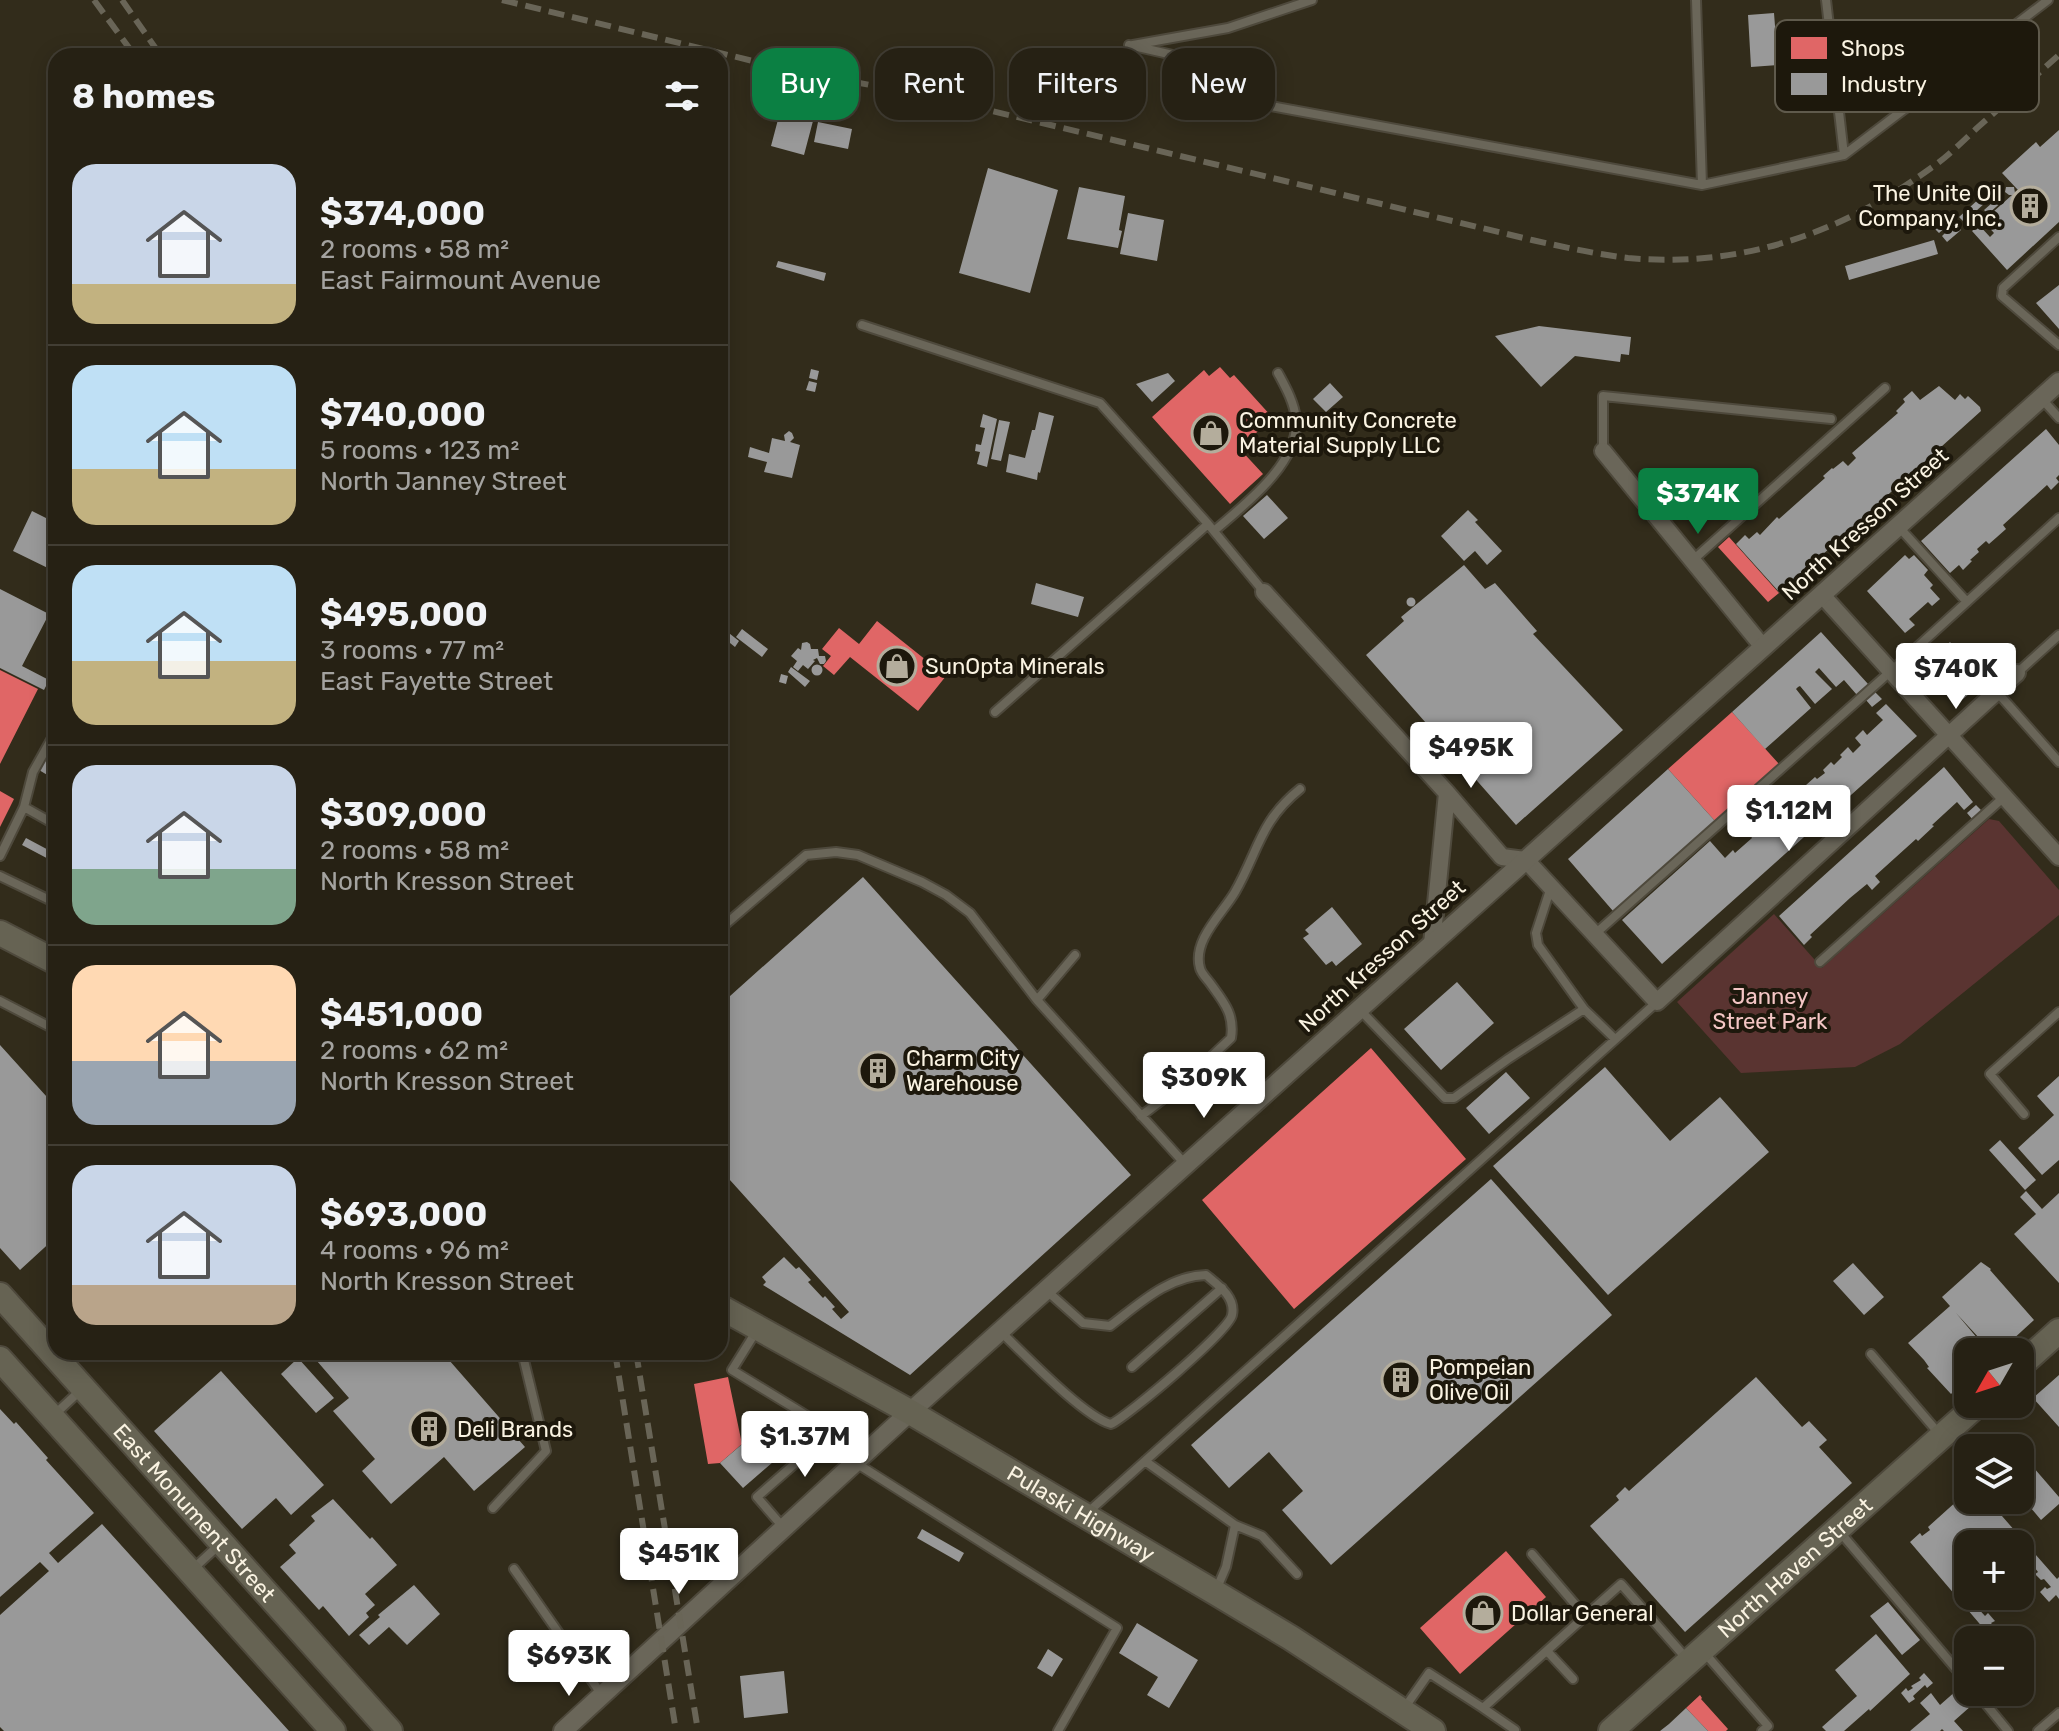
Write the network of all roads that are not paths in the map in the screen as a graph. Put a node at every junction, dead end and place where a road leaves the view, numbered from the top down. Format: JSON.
{"nodes":[{"id":1,"x":1312,"y":0,"type":"edge"},
{"id":2,"x":1696,"y":0,"type":"edge"},
{"id":3,"x":1826,"y":0,"type":"edge"},
{"id":4,"x":2044,"y":2,"type":"edge"},
{"id":5,"x":1828,"y":20,"type":"edge"},
{"id":6,"x":2020,"y":20,"type":"edge"},
{"id":7,"x":1839,"y":112,"type":"edge"},
{"id":8,"x":1900,"y":112,"type":"edge"},
{"id":9,"x":1844,"y":155,"type":"junction"},
{"id":10,"x":1702,"y":185,"type":"junction"},
{"id":11,"x":2059,"y":237,"type":"edge"},
{"id":12,"x":862,"y":325,"type":"dead end"},
{"id":13,"x":2059,"y":345,"type":"edge"},
{"id":14,"x":1278,"y":373,"type":"dead end"},
{"id":15,"x":2059,"y":382,"type":"edge"},
{"id":16,"x":1885,"y":388,"type":"dead end"},
{"id":17,"x":2041,"y":398,"type":"junction"},
{"id":18,"x":2059,"y":418,"type":"edge"},
{"id":19,"x":1831,"y":419,"type":"dead end"},
{"id":20,"x":1603,"y":451,"type":"joint"},
{"id":21,"x":2059,"y":518,"type":"edge"},
{"id":22,"x":1898,"y":526,"type":"junction"},
{"id":23,"x":1211,"y":527,"type":"junction"},
{"id":24,"x":1693,"y":561,"type":"junction"},
{"id":25,"x":1264,"y":592,"type":"joint"},
{"id":26,"x":1822,"y":595,"type":"junction"},
{"id":27,"x":1967,"y":602,"type":"junction"},
{"id":28,"x":2059,"y":635,"type":"edge"},
{"id":29,"x":1763,"y":647,"type":"junction"},
{"id":30,"x":1891,"y":671,"type":"junction"},
{"id":31,"x":2017,"y":673,"type":"joint"},
{"id":32,"x":1996,"y":692,"type":"junction"},
{"id":33,"x":995,"y":712,"type":"dead end"},
{"id":34,"x":1949,"y":734,"type":"junction"},
{"id":35,"x":48,"y":745,"type":"edge"},
{"id":36,"x":2059,"y":762,"type":"edge"},
{"id":37,"x":1300,"y":789,"type":"dead end"},
{"id":38,"x":1447,"y":793,"type":"junction"},
{"id":39,"x":2004,"y":797,"type":"junction"},
{"id":40,"x":24,"y":807,"type":"junction"},
{"id":41,"x":48,"y":820,"type":"edge"},
{"id":42,"x":0,"y":856,"type":"edge"},
{"id":43,"x":2059,"y":857,"type":"edge"},
{"id":44,"x":1526,"y":860,"type":"junction"},
{"id":45,"x":0,"y":876,"type":"edge"},
{"id":46,"x":1551,"y":887,"type":"junction"},
{"id":47,"x":48,"y":899,"type":"edge"},
{"id":48,"x":728,"y":922,"type":"edge"},
{"id":49,"x":0,"y":933,"type":"edge"},
{"id":50,"x":1595,"y":935,"type":"junction"},
{"id":51,"x":1432,"y":944,"type":"junction"},
{"id":52,"x":1075,"y":955,"type":"dead end"},
{"id":53,"x":48,"y":958,"type":"edge"},
{"id":54,"x":1820,"y":962,"type":"dead end"},
{"id":55,"x":1037,"y":1000,"type":"junction"},
{"id":56,"x":0,"y":1001,"type":"edge"},
{"id":57,"x":1657,"y":1002,"type":"junction"},
{"id":58,"x":1359,"y":1009,"type":"junction"},
{"id":59,"x":1584,"y":1009,"type":"junction"},
{"id":60,"x":2059,"y":1012,"type":"edge"},
{"id":61,"x":48,"y":1026,"type":"edge"},
{"id":62,"x":1615,"y":1039,"type":"junction"},
{"id":63,"x":2024,"y":1114,"type":"dead end"},
{"id":64,"x":1141,"y":1116,"type":"junction"},
{"id":65,"x":1185,"y":1165,"type":"junction"},
{"id":66,"x":1222,"y":1288,"type":"junction"},
{"id":67,"x":1046,"y":1290,"type":"junction"},
{"id":68,"x":0,"y":1295,"type":"edge"},
{"id":69,"x":728,"y":1311,"type":"edge"},
{"id":70,"x":758,"y":1328,"type":"junction"},
{"id":71,"x":1000,"y":1331,"type":"junction"},
{"id":72,"x":2059,"y":1331,"type":"edge"},
{"id":73,"x":48,"y":1349,"type":"edge"},
{"id":74,"x":2034,"y":1353,"type":"edge"},
{"id":75,"x":1871,"y":1354,"type":"dead end"},
{"id":76,"x":0,"y":1359,"type":"edge"},
{"id":77,"x":58,"y":1360,"type":"edge"},
{"id":78,"x":524,"y":1360,"type":"edge"},
{"id":79,"x":1132,"y":1367,"type":"dead end"},
{"id":80,"x":83,"y":1388,"type":"junction"},
{"id":81,"x":910,"y":1412,"type":"junction"},
{"id":82,"x":52,"y":1417,"type":"junction"},
{"id":83,"x":1962,"y":1418,"type":"edge"},
{"id":84,"x":1941,"y":1436,"type":"junction"},
{"id":85,"x":1145,"y":1461,"type":"junction"},
{"id":86,"x":855,"y":1462,"type":"junction"},
{"id":87,"x":493,"y":1508,"type":"dead end"},
{"id":88,"x":1085,"y":1515,"type":"junction"},
{"id":89,"x":1235,"y":1525,"type":"junction"},
{"id":90,"x":784,"y":1527,"type":"junction"},
{"id":91,"x":1837,"y":1529,"type":"junction"},
{"id":92,"x":222,"y":1543,"type":"junction"},
{"id":93,"x":1532,"y":1554,"type":"dead end"},
{"id":94,"x":514,"y":1569,"type":"dead end"},
{"id":95,"x":190,"y":1571,"type":"junction"},
{"id":96,"x":1297,"y":1574,"type":"dead end"},
{"id":97,"x":1216,"y":1593,"type":"junction"},
{"id":98,"x":1585,"y":1616,"type":"junction"},
{"id":99,"x":1547,"y":1651,"type":"junction"},
{"id":100,"x":1695,"y":1656,"type":"junction"},
{"id":101,"x":1954,"y":1667,"type":"edge"},
{"id":102,"x":1573,"y":1679,"type":"dead end"},
{"id":103,"x":603,"y":1695,"type":"junction"},
{"id":104,"x":1987,"y":1706,"type":"edge"},
{"id":105,"x":1483,"y":1708,"type":"junction"},
{"id":106,"x":2059,"y":1713,"type":"edge"},
{"id":107,"x":1405,"y":1717,"type":"junction"},
{"id":108,"x":1515,"y":1730,"type":"edge"},
{"id":109,"x":333,"y":1731,"type":"edge"},
{"id":110,"x":390,"y":1731,"type":"edge"},
{"id":111,"x":563,"y":1731,"type":"edge"},
{"id":112,"x":1058,"y":1731,"type":"edge"},
{"id":113,"x":1433,"y":1731,"type":"edge"},
{"id":114,"x":1611,"y":1731,"type":"edge"},
{"id":115,"x":1762,"y":1731,"type":"edge"},
{"id":116,"x":2008,"y":1731,"type":"edge"},
{"id":117,"x":2038,"y":1731,"type":"edge"}],
"edges":[{"from":1,"to":10,"type":"lane"},
{"from":2,"to":10,"type":"lane"},
{"from":3,"to":5,"type":"lane"},
{"from":4,"to":6,"type":"lane"},
{"from":7,"to":9,"type":"lane"},
{"from":8,"to":9,"type":"lane"},
{"from":9,"to":10,"type":"lane"},
{"from":11,"to":13,"type":"lane"},
{"from":12,"to":23,"type":"lane"},
{"from":14,"to":23,"type":"lane"},
{"from":15,"to":17,"type":"street","name":"North Kresson Street"},
{"from":16,"to":24,"type":"lane"},
{"from":17,"to":18,"type":"lane"},
{"from":17,"to":22,"type":"street","name":"North Kresson Street"},
{"from":19,"to":20,"type":"lane"},
{"from":20,"to":24,"type":"street"},
{"from":21,"to":27,"type":"lane"},
{"from":22,"to":26,"type":"street","name":"North Kresson Street"},
{"from":22,"to":27,"type":"lane"},
{"from":23,"to":25,"type":"lane"},
{"from":23,"to":33,"type":"lane"},
{"from":24,"to":29,"type":"street"},
{"from":25,"to":38,"type":"street"},
{"from":26,"to":29,"type":"street","name":"North Kresson Street"},
{"from":26,"to":30,"type":"street"},
{"from":27,"to":30,"type":"lane"},
{"from":28,"to":31,"type":"lane"},
{"from":29,"to":44,"type":"street","name":"North Kresson Street"},
{"from":30,"to":34,"type":"street"},
{"from":30,"to":50,"type":"lane"},
{"from":31,"to":32,"type":"street"},
{"from":32,"to":34,"type":"street"},
{"from":32,"to":36,"type":"lane"},
{"from":34,"to":39,"type":"street"},
{"from":34,"to":57,"type":"street"},
{"from":35,"to":40,"type":"lane"},
{"from":37,"to":64,"type":"lane"},
{"from":38,"to":44,"type":"street"},
{"from":38,"to":51,"type":"street"},
{"from":39,"to":43,"type":"street"},
{"from":39,"to":54,"type":"lane"},
{"from":40,"to":41,"type":"lane"},
{"from":40,"to":42,"type":"lane"},
{"from":44,"to":46,"type":"street"},
{"from":44,"to":51,"type":"street","name":"North Kresson Street"},
{"from":45,"to":47,"type":"lane"},
{"from":46,"to":50,"type":"street"},
{"from":46,"to":59,"type":"lane"},
{"from":48,"to":55,"type":"lane"},
{"from":49,"to":53,"type":"main road"},
{"from":50,"to":57,"type":"street"},
{"from":51,"to":58,"type":"street","name":"North Kresson Street"},
{"from":52,"to":55,"type":"lane"},
{"from":55,"to":64,"type":"lane"},
{"from":56,"to":61,"type":"lane"},
{"from":57,"to":62,"type":"lane"},
{"from":58,"to":59,"type":"lane"},
{"from":58,"to":65,"type":"street","name":"North Kresson Street"},
{"from":59,"to":62,"type":"lane"},
{"from":60,"to":63,"type":"lane"},
{"from":62,"to":85,"type":"lane"},
{"from":64,"to":65,"type":"lane"},
{"from":65,"to":67,"type":"street","name":"North Kresson Street"},
{"from":66,"to":67,"type":"lane"},
{"from":66,"to":71,"type":"lane"},
{"from":66,"to":79,"type":"lane"},
{"from":67,"to":71,"type":"street","name":"North Kresson Street"},
{"from":68,"to":73,"type":"main road","name":"East Monument Street"},
{"from":69,"to":70,"type":"main road","name":"Pulaski Highway"},
{"from":70,"to":81,"type":"main road","name":"Pulaski Highway"},
{"from":70,"to":90,"type":"lane"},
{"from":71,"to":81,"type":"street","name":"North Kresson Street"},
{"from":72,"to":74,"type":"main road"},
{"from":75,"to":84,"type":"lane"},
{"from":76,"to":82,"type":"main road","name":"East Monument Street"},
{"from":77,"to":80,"type":"main road","name":"East Monument Street"},
{"from":78,"to":87,"type":"lane"},
{"from":80,"to":82,"type":"lane"},
{"from":80,"to":92,"type":"main road","name":"East Monument Street"},
{"from":81,"to":86,"type":"street","name":"North Kresson Street"},
{"from":81,"to":88,"type":"main road","name":"Pulaski Highway"},
{"from":82,"to":95,"type":"main road","name":"East Monument Street"},
{"from":83,"to":84,"type":"main road","name":"North Haven Street"},
{"from":84,"to":91,"type":"main road","name":"North Haven Street"},
{"from":85,"to":88,"type":"lane"},
{"from":85,"to":89,"type":"lane"},
{"from":86,"to":90,"type":"street","name":"North Kresson Street"},
{"from":86,"to":112,"type":"lane"},
{"from":88,"to":97,"type":"main road","name":"Pulaski Highway"},
{"from":89,"to":96,"type":"lane"},
{"from":89,"to":97,"type":"lane"},
{"from":90,"to":103,"type":"street","name":"North Kresson Street"},
{"from":91,"to":100,"type":"main road","name":"North Haven Street"},
{"from":91,"to":101,"type":"lane"},
{"from":92,"to":95,"type":"lane"},
{"from":92,"to":110,"type":"main road","name":"East Monument Street"},
{"from":93,"to":98,"type":"lane"},
{"from":94,"to":103,"type":"lane"},
{"from":95,"to":109,"type":"main road","name":"East Monument Street"},
{"from":97,"to":107,"type":"main road","name":"Pulaski Highway"},
{"from":98,"to":99,"type":"lane"},
{"from":98,"to":100,"type":"lane"},
{"from":99,"to":102,"type":"lane"},
{"from":99,"to":105,"type":"lane"},
{"from":100,"to":114,"type":"main road","name":"North Haven Street"},
{"from":100,"to":115,"type":"lane"},
{"from":103,"to":111,"type":"street","name":"North Kresson Street"},
{"from":104,"to":116,"type":"lane"},
{"from":105,"to":107,"type":"lane"},
{"from":105,"to":108,"type":"lane"},
{"from":106,"to":117,"type":"lane"},
{"from":107,"to":113,"type":"main road","name":"Pulaski Highway"}]}
